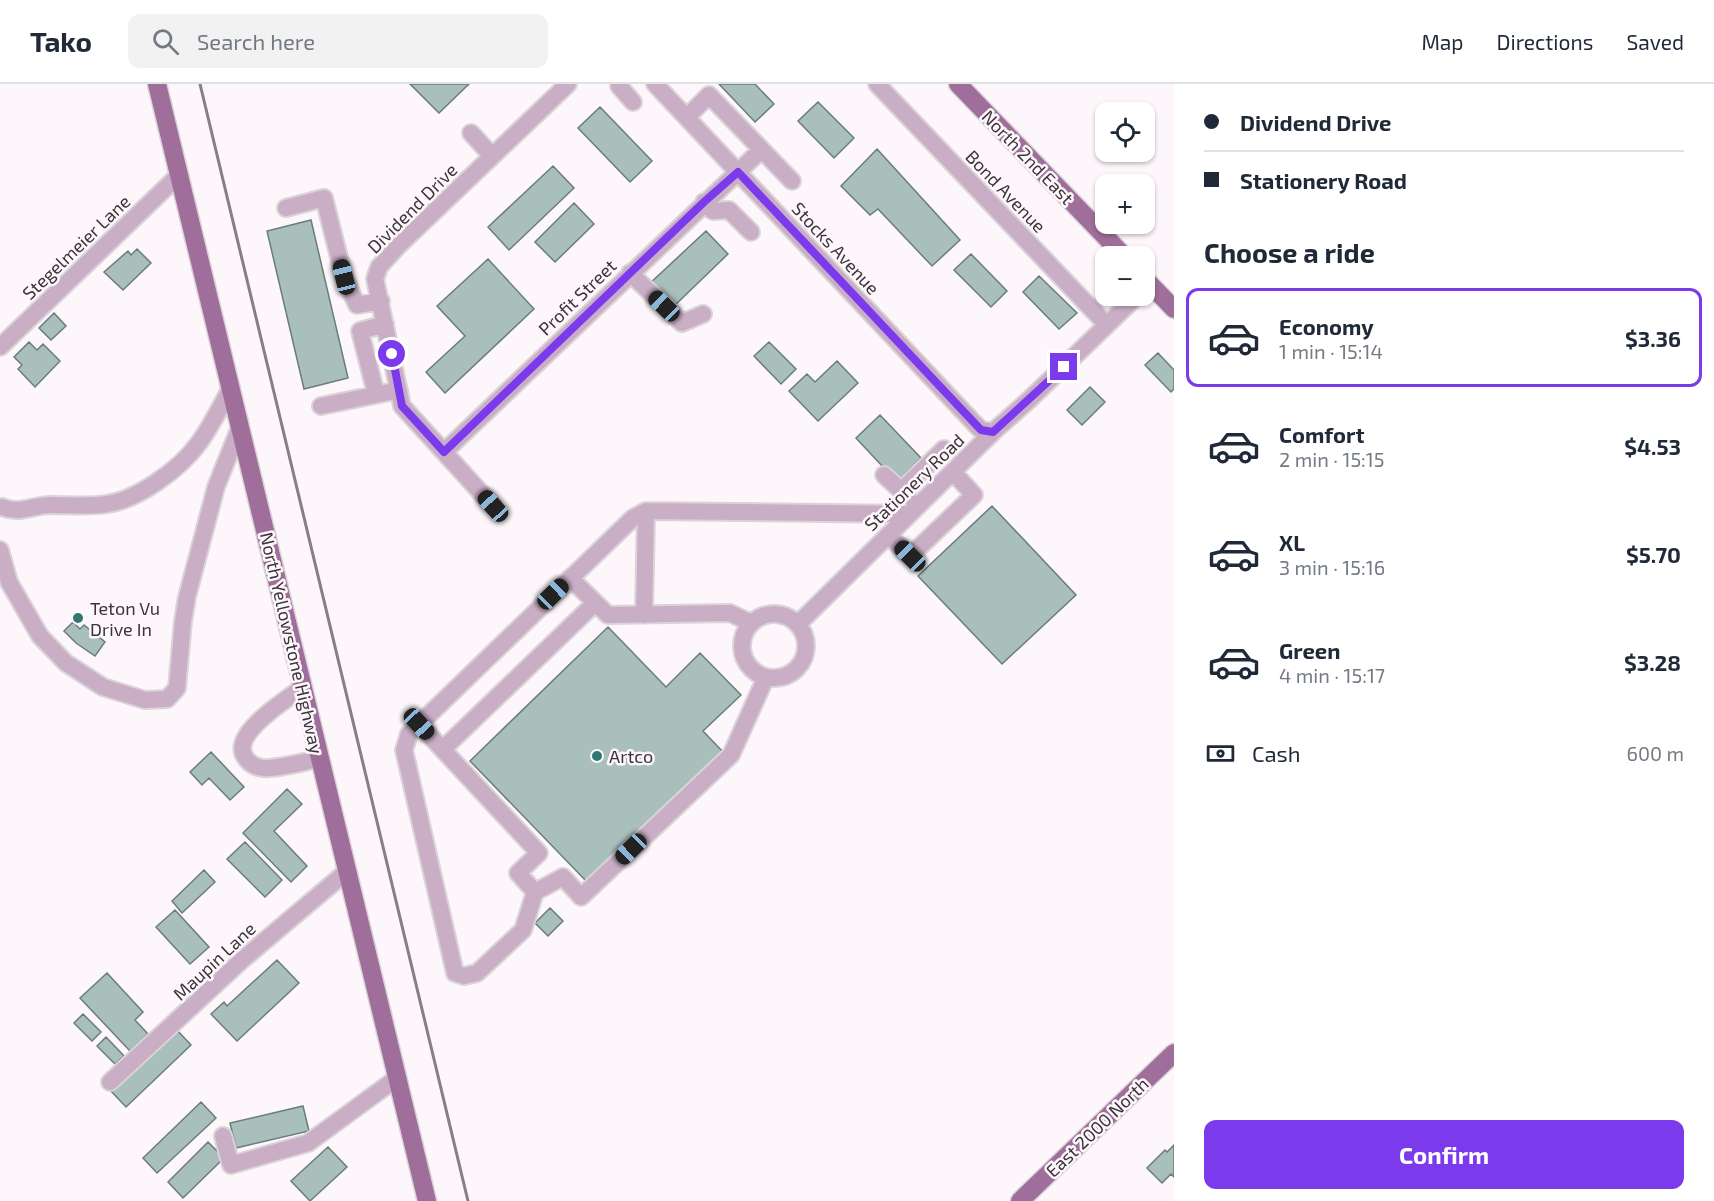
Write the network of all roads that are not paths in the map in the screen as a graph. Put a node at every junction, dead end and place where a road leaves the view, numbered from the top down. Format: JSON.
{"nodes":[{"id":1,"x":157,"y":84,"type":"edge"},
{"id":2,"x":568,"y":84,"type":"edge"},
{"id":3,"x":655,"y":84,"type":"edge"},
{"id":4,"x":877,"y":84,"type":"edge"},
{"id":5,"x":958,"y":84,"type":"edge"},
{"id":6,"x":619,"y":86,"type":"dead end"},
{"id":7,"x":633,"y":102,"type":"dead end"},
{"id":8,"x":687,"y":117,"type":"junction"},
{"id":9,"x":471,"y":133,"type":"dead end"},
{"id":10,"x":761,"y":150,"type":"junction"},
{"id":11,"x":492,"y":156,"type":"junction"},
{"id":12,"x":738,"y":172,"type":"junction"},
{"id":13,"x":179,"y":175,"type":"junction"},
{"id":14,"x":792,"y":181,"type":"dead end"},
{"id":15,"x":704,"y":202,"type":"junction"},
{"id":16,"x":286,"y":207,"type":"dead end"},
{"id":17,"x":751,"y":232,"type":"dead end"},
{"id":18,"x":1114,"y":246,"type":"edge"},
{"id":19,"x":630,"y":273,"type":"junction"},
{"id":20,"x":344,"y":277,"type":"junction"},
{"id":21,"x":375,"y":279,"type":"junction"},
{"id":22,"x":1155,"y":294,"type":"edge"},
{"id":23,"x":381,"y":302,"type":"junction"},
{"id":24,"x":1125,"y":306,"type":"edge"},
{"id":25,"x":1174,"y":309,"type":"edge"},
{"id":26,"x":703,"y":314,"type":"dead end"},
{"id":27,"x":386,"y":324,"type":"junction"},
{"id":28,"x":1107,"y":325,"type":"junction"},
{"id":29,"x":0,"y":347,"type":"edge"},
{"id":30,"x":231,"y":388,"type":"junction"},
{"id":31,"x":399,"y":390,"type":"junction"},
{"id":32,"x":376,"y":394,"type":"junction"},
{"id":33,"x":321,"y":406,"type":"dead end"},
{"id":34,"x":240,"y":427,"type":"junction"},
{"id":35,"x":993,"y":432,"type":"junction"},
{"id":36,"x":944,"y":449,"type":"dead end"},
{"id":37,"x":444,"y":452,"type":"junction"},
{"id":38,"x":953,"y":472,"type":"junction"},
{"id":39,"x":884,"y":474,"type":"dead end"},
{"id":40,"x":902,"y":491,"type":"junction"},
{"id":41,"x":493,"y":506,"type":"dead end"},
{"id":42,"x":1,"y":508,"type":"edge"},
{"id":43,"x":913,"y":510,"type":"junction"},
{"id":44,"x":646,"y":511,"type":"junction"},
{"id":45,"x":888,"y":534,"type":"junction"},
{"id":46,"x":0,"y":549,"type":"edge"},
{"id":47,"x":570,"y":578,"type":"junction"},
{"id":48,"x":596,"y":603,"type":"junction"},
{"id":49,"x":644,"y":615,"type":"junction"},
{"id":50,"x":751,"y":622,"type":"junction"},
{"id":51,"x":798,"y":624,"type":"junction"},
{"id":52,"x":766,"y":677,"type":"junction"},
{"id":53,"x":302,"y":687,"type":"junction"},
{"id":54,"x":419,"y":724,"type":"junction"},
{"id":55,"x":442,"y":749,"type":"junction"},
{"id":56,"x":319,"y":759,"type":"junction"},
{"id":57,"x":346,"y":872,"type":"junction"},
{"id":58,"x":535,"y":892,"type":"junction"},
{"id":59,"x":1174,"y":1053,"type":"edge"},
{"id":60,"x":397,"y":1078,"type":"junction"},
{"id":61,"x":110,"y":1082,"type":"dead end"},
{"id":62,"x":224,"y":1136,"type":"dead end"},
{"id":63,"x":427,"y":1201,"type":"edge"},
{"id":64,"x":1020,"y":1201,"type":"edge"}],
"edges":[{"from":1,"to":13,"type":"main road","name":"North Yellowstone Highway"},
{"from":2,"to":11,"type":"street","name":"Dividend Drive"},
{"from":3,"to":8,"type":"street","name":"Stocks Avenue"},
{"from":4,"to":28,"type":"street","name":"Bond Avenue"},
{"from":5,"to":18,"type":"main road","name":"North 2nd East"},
{"from":6,"to":7,"type":"street"},
{"from":8,"to":10,"type":"street"},
{"from":8,"to":12,"type":"street","name":"Stocks Avenue"},
{"from":9,"to":11,"type":"street"},
{"from":10,"to":12,"type":"street","name":"Profit Street"},
{"from":10,"to":14,"type":"street"},
{"from":11,"to":21,"type":"street","name":"Dividend Drive"},
{"from":12,"to":15,"type":"street","name":"Profit Street"},
{"from":12,"to":35,"type":"street","name":"Stocks Avenue"},
{"from":13,"to":29,"type":"street","name":"Stegelmeier Lane"},
{"from":13,"to":30,"type":"main road","name":"North Yellowstone Highway"},
{"from":15,"to":17,"type":"street"},
{"from":15,"to":19,"type":"street","name":"Profit Street"},
{"from":16,"to":20,"type":"street"},
{"from":19,"to":26,"type":"street"},
{"from":19,"to":37,"type":"street","name":"Profit Street"},
{"from":20,"to":21,"type":"street"},
{"from":20,"to":23,"type":"street"},
{"from":21,"to":23,"type":"street","name":"Dividend Drive"},
{"from":22,"to":25,"type":"main road"},
{"from":23,"to":27,"type":"street","name":"Dividend Drive"},
{"from":24,"to":28,"type":"street","name":"Stationery Road"},
{"from":27,"to":31,"type":"street","name":"Dividend Drive"},
{"from":27,"to":32,"type":"street"},
{"from":28,"to":35,"type":"street","name":"Stationery Road"},
{"from":30,"to":34,"type":"main road","name":"North Yellowstone Highway"},
{"from":30,"to":42,"type":"street"},
{"from":31,"to":32,"type":"street"},
{"from":31,"to":37,"type":"street","name":"Dividend Drive"},
{"from":32,"to":33,"type":"street"},
{"from":34,"to":46,"type":"street"},
{"from":34,"to":53,"type":"main road","name":"North Yellowstone Highway"},
{"from":35,"to":38,"type":"street","name":"Stationery Road"},
{"from":36,"to":40,"type":"street"},
{"from":37,"to":41,"type":"street","name":"Dividend Drive"},
{"from":38,"to":43,"type":"street","name":"Stationery Road"},
{"from":38,"to":45,"type":"street"},
{"from":39,"to":40,"type":"street"},
{"from":40,"to":43,"type":"street"},
{"from":43,"to":44,"type":"street"},
{"from":43,"to":45,"type":"street","name":"Stationery Road"},
{"from":44,"to":47,"type":"street"},
{"from":44,"to":49,"type":"street"},
{"from":45,"to":51,"type":"street","name":"Stationery Road"},
{"from":47,"to":48,"type":"street"},
{"from":47,"to":54,"type":"street"},
{"from":48,"to":49,"type":"street"},
{"from":48,"to":55,"type":"street"},
{"from":49,"to":50,"type":"street"},
{"from":50,"to":51,"type":"street"},
{"from":50,"to":52,"type":"street"},
{"from":51,"to":52,"type":"street"},
{"from":52,"to":58,"type":"street"},
{"from":53,"to":56,"type":"main road","name":"North Yellowstone Highway"},
{"from":53,"to":56,"type":"street"},
{"from":54,"to":55,"type":"street"},
{"from":54,"to":58,"type":"street"},
{"from":55,"to":58,"type":"street"},
{"from":56,"to":57,"type":"main road","name":"North Yellowstone Highway"},
{"from":57,"to":60,"type":"main road","name":"North Yellowstone Highway"},
{"from":57,"to":61,"type":"street","name":"Maupin Lane"},
{"from":59,"to":64,"type":"main road","name":"East 2000 North"},
{"from":60,"to":62,"type":"street"},
{"from":60,"to":63,"type":"main road","name":"North Yellowstone Highway"}]}
